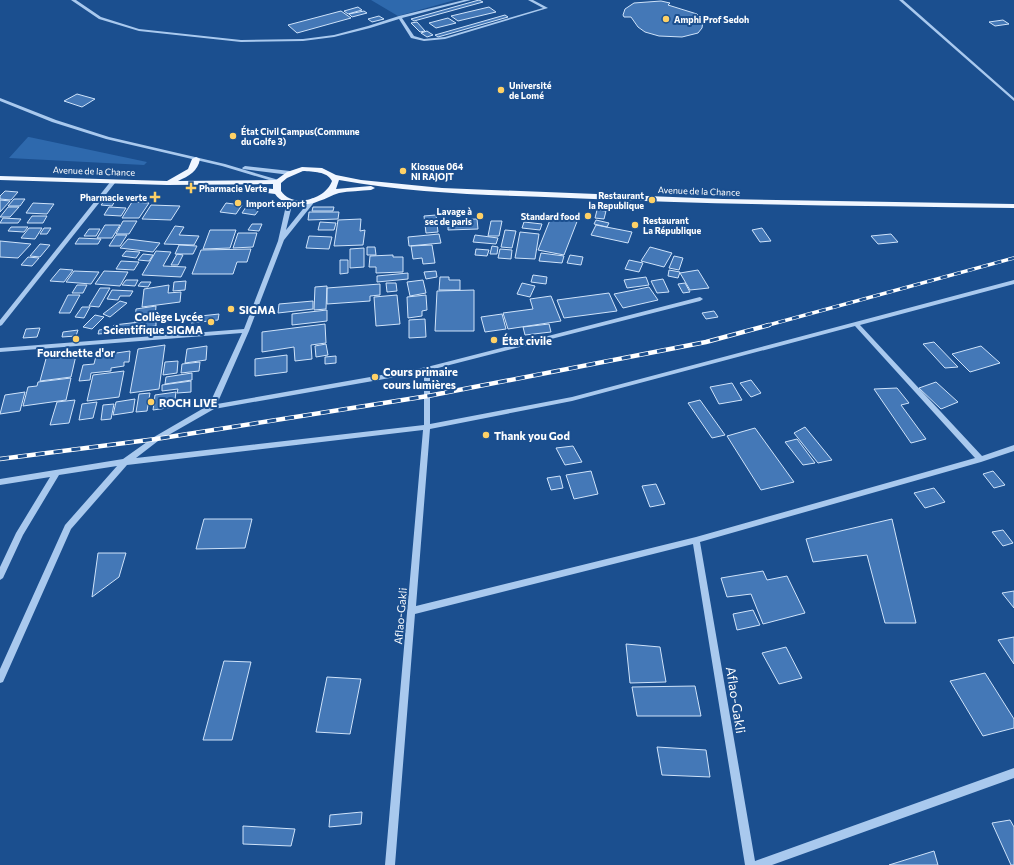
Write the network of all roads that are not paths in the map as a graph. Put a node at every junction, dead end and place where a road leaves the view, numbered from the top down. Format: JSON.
{"nodes":[{"id":1,"x":74,"y":0,"type":"edge"},
{"id":2,"x":469,"y":0,"type":"edge"},
{"id":3,"x":530,"y":0,"type":"edge"},
{"id":4,"x":901,"y":0,"type":"edge"},
{"id":5,"x":400,"y":17,"type":"junction"},
{"id":6,"x":1014,"y":94,"type":"edge"},
{"id":7,"x":1008,"y":95,"type":"junction"},
{"id":8,"x":0,"y":99,"type":"edge"},
{"id":9,"x":1014,"y":100,"type":"edge"},
{"id":10,"x":196,"y":159,"type":"junction"},
{"id":11,"x":223,"y":165,"type":"junction"},
{"id":12,"x":290,"y":173,"type":"junction"},
{"id":13,"x":335,"y":177,"type":"junction"},
{"id":14,"x":0,"y":178,"type":"edge"},
{"id":15,"x":113,"y":182,"type":"junction"},
{"id":16,"x":278,"y":182,"type":"junction"},
{"id":17,"x":166,"y":183,"type":"junction"},
{"id":18,"x":188,"y":183,"type":"junction"},
{"id":19,"x":383,"y":186,"type":"junction"},
{"id":20,"x":278,"y":192,"type":"junction"},
{"id":21,"x":326,"y":196,"type":"junction"},
{"id":22,"x":313,"y":200,"type":"junction"},
{"id":23,"x":290,"y":201,"type":"junction"},
{"id":24,"x":1014,"y":206,"type":"edge"},
{"id":25,"x":281,"y":241,"type":"junction"},
{"id":26,"x":1014,"y":282,"type":"edge"},
{"id":27,"x":700,"y":300,"type":"dead end"},
{"id":28,"x":0,"y":324,"type":"edge"},
{"id":29,"x":856,"y":324,"type":"junction"},
{"id":30,"x":246,"y":331,"type":"junction"},
{"id":31,"x":0,"y":350,"type":"edge"},
{"id":32,"x":427,"y":369,"type":"junction"},
{"id":33,"x":212,"y":407,"type":"junction"},
{"id":34,"x":427,"y":427,"type":"junction"},
{"id":35,"x":1014,"y":448,"type":"edge"},
{"id":36,"x":981,"y":459,"type":"junction"},
{"id":37,"x":125,"y":462,"type":"junction"},
{"id":38,"x":57,"y":472,"type":"junction"},
{"id":39,"x":0,"y":482,"type":"edge"},
{"id":40,"x":696,"y":540,"type":"junction"},
{"id":41,"x":0,"y":576,"type":"edge"},
{"id":42,"x":413,"y":611,"type":"junction"},
{"id":43,"x":0,"y":679,"type":"edge"},
{"id":44,"x":1014,"y":773,"type":"edge"},
{"id":45,"x":390,"y":865,"type":"edge"},
{"id":46,"x":750,"y":865,"type":"edge"},
{"id":47,"x":758,"y":865,"type":"edge"}],
"edges":[{"from":1,"to":5,"type":"street"},
{"from":2,"to":5,"type":"street"},
{"from":3,"to":5,"type":"street"},
{"from":4,"to":7,"type":"street"},
{"from":6,"to":7,"type":"street"},
{"from":7,"to":9,"type":"street"},
{"from":8,"to":10,"type":"street"},
{"from":10,"to":11,"type":"street"},
{"from":10,"to":17,"type":"main road"},
{"from":11,"to":12,"type":"street"},
{"from":11,"to":16,"type":"street"},
{"from":12,"to":13,"type":"main road","name":"Avenue de la Chance"},
{"from":12,"to":16,"type":"main road"},
{"from":13,"to":19,"type":"main road","name":"Avenue de la Chance"},
{"from":13,"to":21,"type":"main road"},
{"from":14,"to":15,"type":"main road","name":"Avenue de la Chance"},
{"from":15,"to":17,"type":"main road","name":"Avenue de la Chance"},
{"from":15,"to":28,"type":"street"},
{"from":16,"to":18,"type":"main road","name":"Avenue de la Chance"},
{"from":16,"to":20,"type":"main road"},
{"from":17,"to":18,"type":"main road","name":"Avenue de la Chance"},
{"from":18,"to":20,"type":"main road","name":"Avenue de la Chance"},
{"from":19,"to":21,"type":"main road","name":"Avenue de la Chance"},
{"from":19,"to":24,"type":"main road","name":"Avenue de la Chance"},
{"from":20,"to":23,"type":"main road"},
{"from":21,"to":22,"type":"main road","name":"Avenue de la Chance"},
{"from":22,"to":23,"type":"main road","name":"Avenue de la Chance"},
{"from":22,"to":25,"type":"street"},
{"from":23,"to":25,"type":"street"},
{"from":25,"to":30,"type":"street"},
{"from":26,"to":29,"type":"street"},
{"from":27,"to":32,"type":"street"},
{"from":29,"to":34,"type":"street"},
{"from":29,"to":36,"type":"street"},
{"from":30,"to":31,"type":"street"},
{"from":30,"to":33,"type":"street"},
{"from":32,"to":33,"type":"street"},
{"from":32,"to":34,"type":"street","name":"Aflao-Gakli"},
{"from":33,"to":37,"type":"street"},
{"from":34,"to":37,"type":"street"},
{"from":34,"to":42,"type":"street","name":"Aflao-Gakli"},
{"from":35,"to":36,"type":"street"},
{"from":36,"to":40,"type":"street"},
{"from":37,"to":38,"type":"street"},
{"from":37,"to":43,"type":"street"},
{"from":38,"to":39,"type":"street"},
{"from":38,"to":41,"type":"street"},
{"from":40,"to":42,"type":"street"},
{"from":40,"to":46,"type":"street","name":"Aflao-Gakli"},
{"from":42,"to":45,"type":"street","name":"Aflao-Gakli"},
{"from":44,"to":47,"type":"street"}]}
